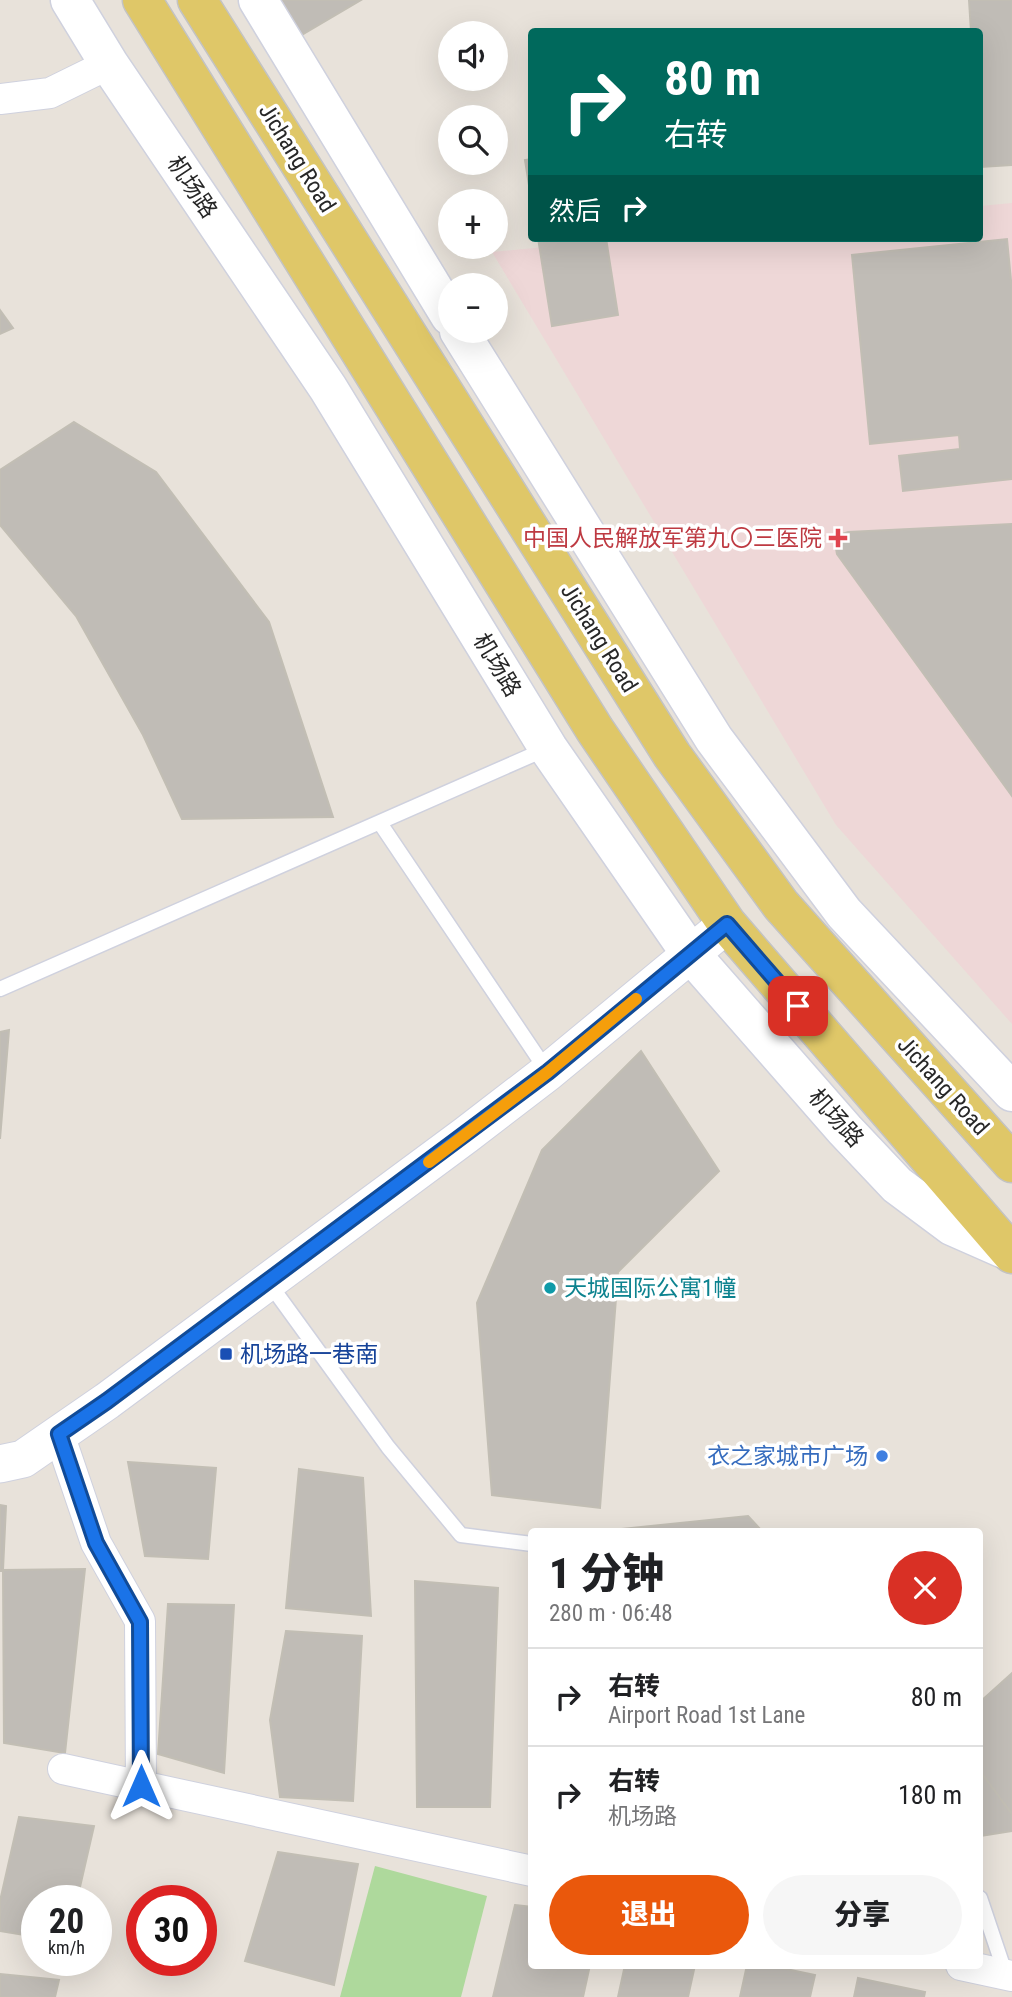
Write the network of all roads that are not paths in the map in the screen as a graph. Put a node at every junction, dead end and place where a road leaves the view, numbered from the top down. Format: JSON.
{"nodes":[{"id":1,"x":70,"y":0,"type":"edge"},
{"id":2,"x":142,"y":0,"type":"edge"},
{"id":3,"x":197,"y":0,"type":"edge"},
{"id":4,"x":258,"y":0,"type":"edge"},
{"id":5,"x":109,"y":64,"type":"junction"},
{"id":6,"x":0,"y":99,"type":"edge"},
{"id":7,"x":438,"y":296,"type":"edge"},
{"id":8,"x":467,"y":343,"type":"edge"},
{"id":9,"x":548,"y":748,"type":"junction"},
{"id":10,"x":380,"y":823,"type":"junction"},
{"id":11,"x":727,"y":924,"type":"junction"},
{"id":12,"x":690,"y":953,"type":"junction"},
{"id":13,"x":0,"y":989,"type":"edge"},
{"id":14,"x":548,"y":1072,"type":"junction"},
{"id":15,"x":1012,"y":1092,"type":"edge"},
{"id":16,"x":1012,"y":1163,"type":"edge"},
{"id":17,"x":1011,"y":1253,"type":"edge"},
{"id":18,"x":268,"y":1282,"type":"junction"},
{"id":19,"x":59,"y":1434,"type":"junction"},
{"id":20,"x":0,"y":1464,"type":"edge"},
{"id":21,"x":528,"y":1543,"type":"edge"},
{"id":22,"x":64,"y":1769,"type":"dead end"},
{"id":23,"x":141,"y":1786,"type":"junction"},
{"id":24,"x":528,"y":1870,"type":"edge"},
{"id":25,"x":983,"y":1906,"type":"edge"},
{"id":26,"x":978,"y":1969,"type":"edge"},
{"id":27,"x":1009,"y":1976,"type":"edge"}],
"edges":[{"from":1,"to":5,"type":"main road","name":"机场路"},
{"from":2,"to":11,"type":"main road"},
{"from":3,"to":16,"type":"main road","name":"Jichang Road"},
{"from":4,"to":7,"type":"main road"},
{"from":5,"to":6,"type":"street"},
{"from":5,"to":9,"type":"main road","name":"机场路"},
{"from":8,"to":15,"type":"main road"},
{"from":9,"to":10,"type":"lane"},
{"from":9,"to":12,"type":"main road","name":"机场路"},
{"from":10,"to":13,"type":"lane"},
{"from":10,"to":14,"type":"lane"},
{"from":11,"to":12,"type":"street"},
{"from":11,"to":17,"type":"main road","name":"机场路"},
{"from":12,"to":14,"type":"street"},
{"from":12,"to":17,"type":"main road","name":"机场路"},
{"from":14,"to":18,"type":"street"},
{"from":18,"to":19,"type":"street"},
{"from":18,"to":21,"type":"lane"},
{"from":19,"to":20,"type":"street"},
{"from":19,"to":23,"type":"street"},
{"from":22,"to":23,"type":"street"},
{"from":23,"to":24,"type":"street"},
{"from":25,"to":27,"type":"lane"},
{"from":26,"to":27,"type":"street"}]}
